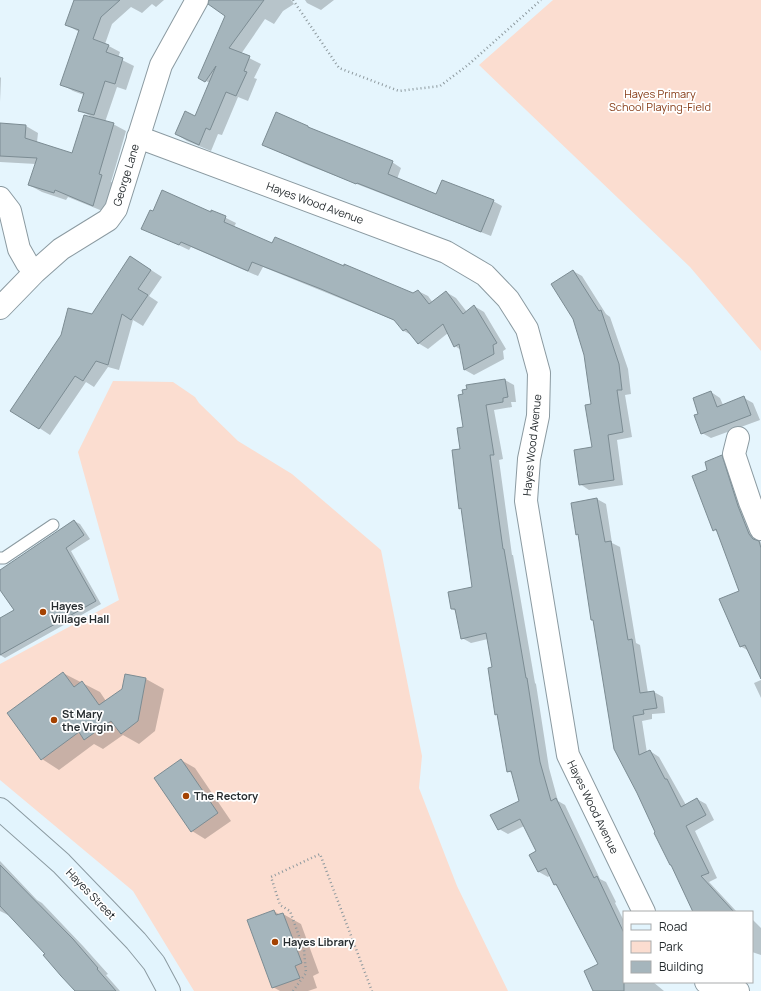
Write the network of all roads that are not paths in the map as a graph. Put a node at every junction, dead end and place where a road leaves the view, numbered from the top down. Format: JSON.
{"nodes":[{"id":1,"x":197,"y":0,"type":"edge"},
{"id":2,"x":138,"y":137,"type":"junction"},
{"id":3,"x":0,"y":198,"type":"edge"},
{"id":4,"x":35,"y":272,"type":"junction"},
{"id":5,"x":0,"y":307,"type":"edge"},
{"id":6,"x":738,"y":438,"type":"dead end"},
{"id":7,"x":53,"y":525,"type":"dead end"},
{"id":8,"x":761,"y":529,"type":"edge"},
{"id":9,"x":0,"y":558,"type":"edge"},
{"id":10,"x":0,"y":809,"type":"edge"},
{"id":11,"x":644,"y":911,"type":"edge"},
{"id":12,"x":710,"y":983,"type":"edge"},
{"id":13,"x":169,"y":991,"type":"edge"},
{"id":14,"x":738,"y":991,"type":"edge"}],
"edges":[{"from":1,"to":2,"type":"street","name":"George Lane"},
{"from":2,"to":4,"type":"street","name":"George Lane"},
{"from":2,"to":11,"type":"street","name":"Hayes Wood Avenue"},
{"from":3,"to":4,"type":"street"},
{"from":4,"to":5,"type":"street","name":"George Lane"},
{"from":6,"to":8,"type":"street"},
{"from":7,"to":9,"type":"lane"},
{"from":10,"to":13,"type":"main road","name":"Hayes Street"},
{"from":12,"to":14,"type":"street"}]}
